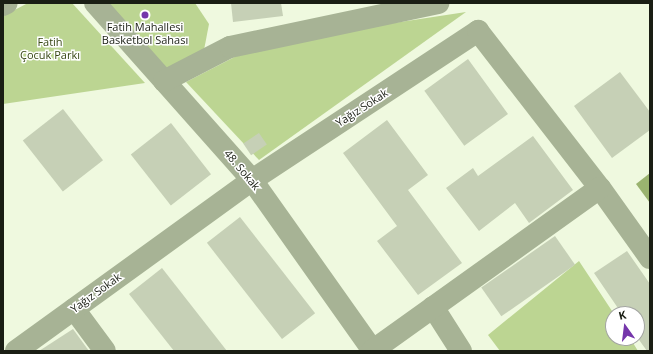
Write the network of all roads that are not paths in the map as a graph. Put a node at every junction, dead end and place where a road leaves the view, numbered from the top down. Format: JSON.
{"nodes":[{"id":1,"x":7,"y":3,"type":"edge"},
{"id":2,"x":95,"y":3,"type":"edge"},
{"id":3,"x":438,"y":3,"type":"edge"},
{"id":4,"x":3,"y":5,"type":"edge"},
{"id":5,"x":369,"y":10,"type":"edge"},
{"id":6,"x":164,"y":81,"type":"junction"},
{"id":7,"x":252,"y":180,"type":"junction"},
{"id":8,"x":600,"y":188,"type":"junction"},
{"id":9,"x":650,"y":258,"type":"edge"},
{"id":10,"x":433,"y":307,"type":"junction"},
{"id":11,"x":74,"y":309,"type":"junction"},
{"id":12,"x":16,"y":351,"type":"edge"},
{"id":13,"x":105,"y":351,"type":"edge"},
{"id":14,"x":372,"y":351,"type":"edge"},
{"id":15,"x":461,"y":351,"type":"edge"}],
"edges":[{"from":1,"to":4,"type":"street"},
{"from":2,"to":6,"type":"street","name":"48. Sokak"},
{"from":3,"to":5,"type":"street"},
{"from":5,"to":6,"type":"street"},
{"from":6,"to":7,"type":"street","name":"48. Sokak"},
{"from":7,"to":8,"type":"street","name":"Yağız Sokak"},
{"from":7,"to":11,"type":"street","name":"Yağız Sokak"},
{"from":7,"to":14,"type":"street","name":"48. Sokak"},
{"from":8,"to":9,"type":"street","name":"Yağız Sokak"},
{"from":8,"to":10,"type":"street"},
{"from":10,"to":14,"type":"street"},
{"from":10,"to":15,"type":"street"},
{"from":11,"to":12,"type":"street","name":"Yağız Sokak"},
{"from":11,"to":13,"type":"street"}]}
